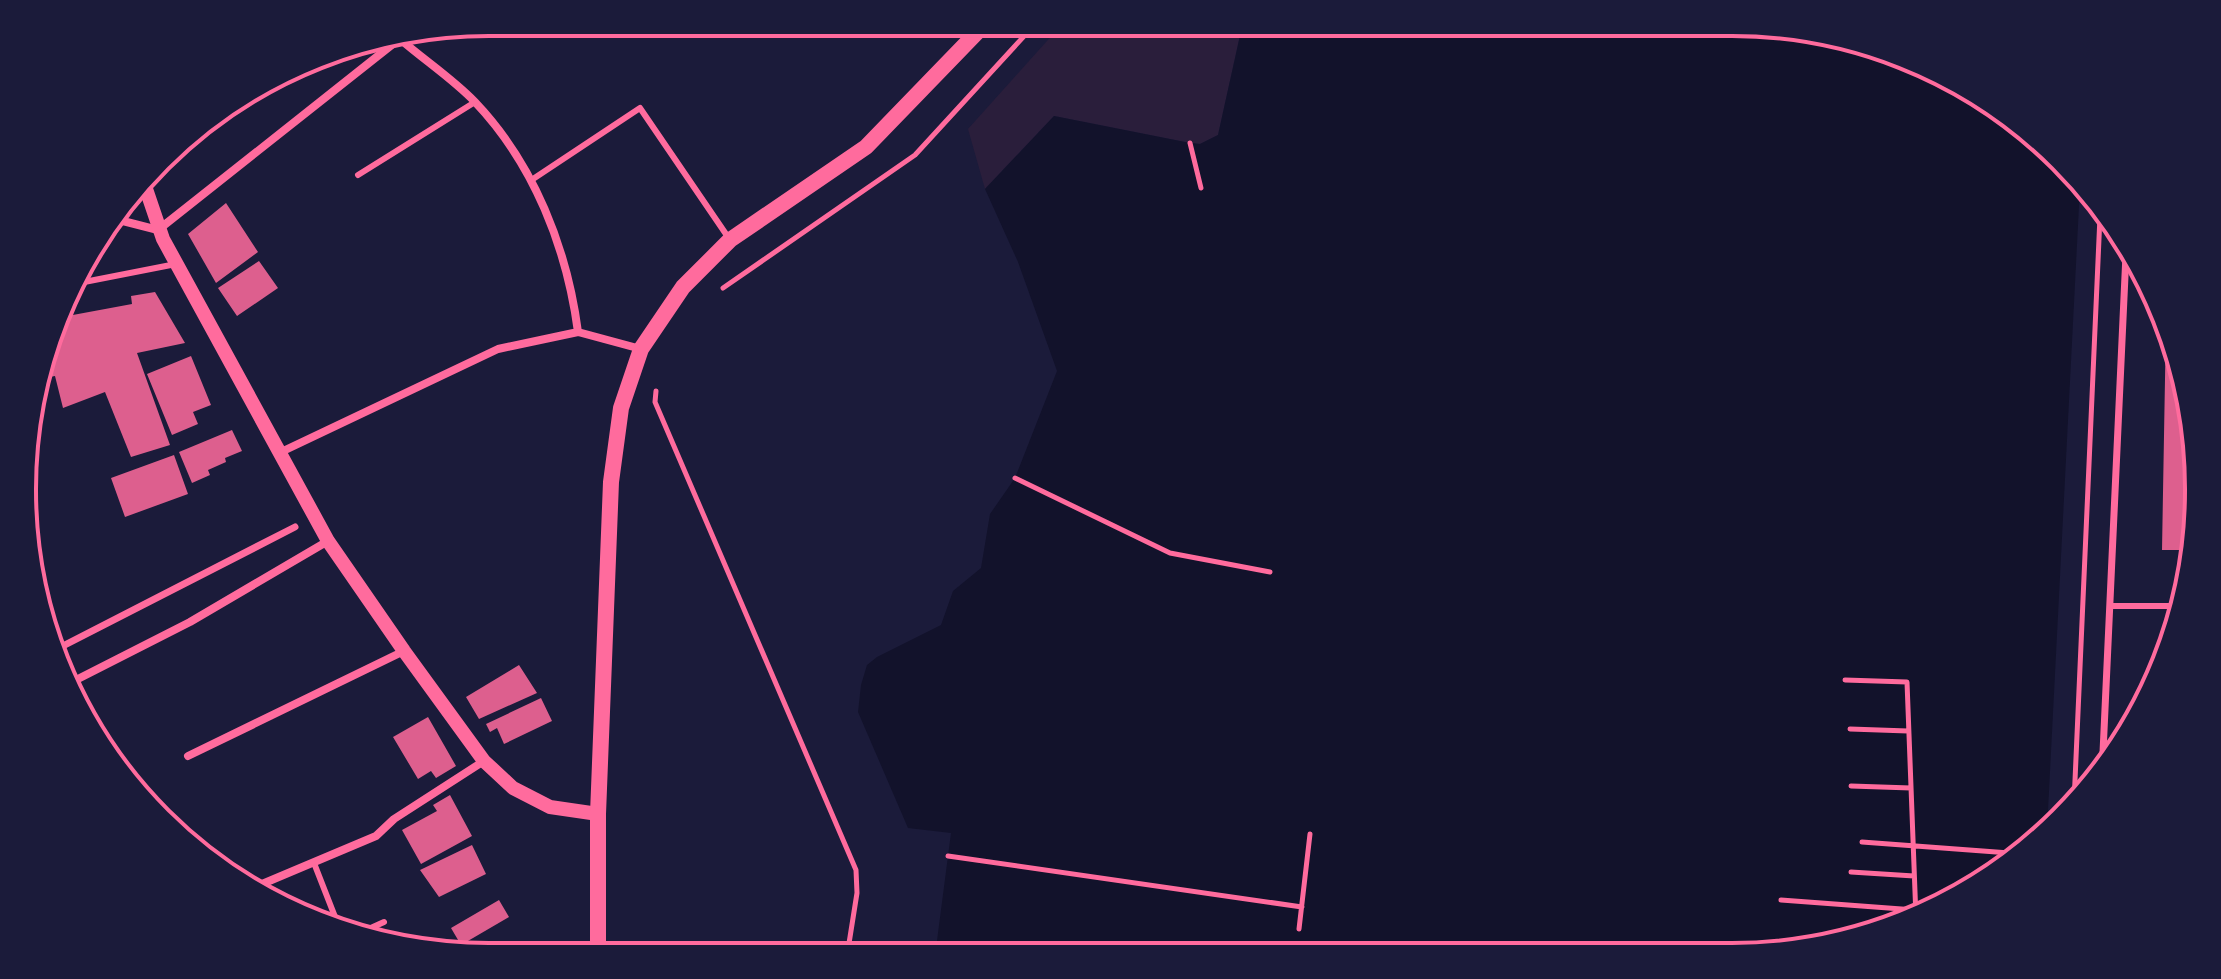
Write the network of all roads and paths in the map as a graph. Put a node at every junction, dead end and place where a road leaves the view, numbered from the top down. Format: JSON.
{"nodes":[{"id":1,"x":972,"y":36,"type":"edge"},
{"id":2,"x":1024,"y":36,"type":"edge"},
{"id":3,"x":407,"y":44,"type":"edge"},
{"id":4,"x":388,"y":48,"type":"edge"},
{"id":5,"x":475,"y":102,"type":"junction"},
{"id":6,"x":1190,"y":143,"type":"dead end"},
{"id":7,"x":358,"y":175,"type":"dead end"},
{"id":8,"x":533,"y":179,"type":"junction"},
{"id":9,"x":1201,"y":188,"type":"dead end"},
{"id":10,"x":147,"y":193,"type":"edge"},
{"id":11,"x":124,"y":221,"type":"edge"},
{"id":12,"x":2100,"y":225,"type":"edge"},
{"id":13,"x":158,"y":230,"type":"junction"},
{"id":14,"x":730,"y":240,"type":"junction"},
{"id":15,"x":176,"y":264,"type":"junction"},
{"id":16,"x":2125,"y":266,"type":"edge"},
{"id":17,"x":87,"y":281,"type":"edge"},
{"id":18,"x":718,"y":292,"type":"dead end"},
{"id":19,"x":578,"y":332,"type":"junction"},
{"id":20,"x":641,"y":349,"type":"junction"},
{"id":21,"x":656,"y":385,"type":"dead end"},
{"id":22,"x":281,"y":452,"type":"junction"},
{"id":23,"x":1015,"y":478,"type":"dead end"},
{"id":24,"x":295,"y":527,"type":"dead end"},
{"id":25,"x":328,"y":541,"type":"junction"},
{"id":26,"x":1270,"y":572,"type":"dead end"},
{"id":27,"x":2110,"y":606,"type":"junction"},
{"id":28,"x":2170,"y":606,"type":"edge"},
{"id":29,"x":64,"y":645,"type":"edge"},
{"id":30,"x":404,"y":651,"type":"junction"},
{"id":31,"x":78,"y":679,"type":"edge"},
{"id":32,"x":1845,"y":680,"type":"dead end"},
{"id":33,"x":1850,"y":729,"type":"dead end"},
{"id":34,"x":1909,"y":731,"type":"junction"},
{"id":35,"x":2103,"y":749,"type":"edge"},
{"id":36,"x":188,"y":756,"type":"dead end"},
{"id":37,"x":484,"y":761,"type":"junction"},
{"id":38,"x":1851,"y":786,"type":"dead end"},
{"id":39,"x":2075,"y":786,"type":"edge"},
{"id":40,"x":1911,"y":788,"type":"junction"},
{"id":41,"x":598,"y":814,"type":"junction"},
{"id":42,"x":1310,"y":834,"type":"dead end"},
{"id":43,"x":1862,"y":842,"type":"dead end"},
{"id":44,"x":1913,"y":845,"type":"junction"},
{"id":45,"x":2003,"y":852,"type":"edge"},
{"id":46,"x":948,"y":856,"type":"dead end"},
{"id":47,"x":314,"y":863,"type":"junction"},
{"id":48,"x":1851,"y":872,"type":"dead end"},
{"id":49,"x":1914,"y":876,"type":"junction"},
{"id":50,"x":265,"y":883,"type":"edge"},
{"id":51,"x":1781,"y":900,"type":"dead end"},
{"id":52,"x":1915,"y":904,"type":"edge"},
{"id":53,"x":1302,"y":907,"type":"junction"},
{"id":54,"x":1902,"y":909,"type":"edge"},
{"id":55,"x":334,"y":915,"type":"edge"},
{"id":56,"x":384,"y":922,"type":"dead end"},
{"id":57,"x":371,"y":928,"type":"edge"},
{"id":58,"x":1299,"y":929,"type":"dead end"},
{"id":59,"x":598,"y":943,"type":"edge"},
{"id":60,"x":849,"y":943,"type":"edge"}],
"edges":[{"from":1,"to":14,"type":"main road"},
{"from":2,"to":18,"type":"path"},
{"from":3,"to":5,"type":"street"},
{"from":4,"to":13,"type":"street"},
{"from":5,"to":7,"type":"lane"},
{"from":5,"to":8,"type":"street"},
{"from":6,"to":9,"type":"path"},
{"from":8,"to":14,"type":"lane"},
{"from":8,"to":19,"type":"street"},
{"from":10,"to":13,"type":"street"},
{"from":11,"to":13,"type":"street"},
{"from":12,"to":39,"type":"path"},
{"from":13,"to":15,"type":"street"},
{"from":14,"to":20,"type":"main road"},
{"from":15,"to":17,"type":"lane"},
{"from":15,"to":22,"type":"street"},
{"from":16,"to":27,"type":"street"},
{"from":19,"to":20,"type":"street"},
{"from":19,"to":22,"type":"street"},
{"from":20,"to":41,"type":"main road"},
{"from":21,"to":60,"type":"path"},
{"from":22,"to":25,"type":"street"},
{"from":23,"to":26,"type":"path"},
{"from":24,"to":29,"type":"street"},
{"from":25,"to":30,"type":"street"},
{"from":25,"to":31,"type":"street"},
{"from":27,"to":28,"type":"lane"},
{"from":27,"to":35,"type":"street"},
{"from":30,"to":36,"type":"street"},
{"from":30,"to":37,"type":"street"},
{"from":32,"to":34,"type":"path"},
{"from":33,"to":34,"type":"path"},
{"from":34,"to":40,"type":"path"},
{"from":37,"to":41,"type":"street"},
{"from":37,"to":47,"type":"street"},
{"from":38,"to":40,"type":"path"},
{"from":40,"to":44,"type":"path"},
{"from":41,"to":59,"type":"main road"},
{"from":42,"to":53,"type":"path"},
{"from":43,"to":44,"type":"path"},
{"from":44,"to":45,"type":"path"},
{"from":44,"to":49,"type":"path"},
{"from":46,"to":53,"type":"path"},
{"from":47,"to":50,"type":"street"},
{"from":47,"to":55,"type":"lane"},
{"from":48,"to":49,"type":"path"},
{"from":49,"to":52,"type":"path"},
{"from":51,"to":54,"type":"path"},
{"from":53,"to":58,"type":"path"},
{"from":56,"to":57,"type":"lane"}]}
